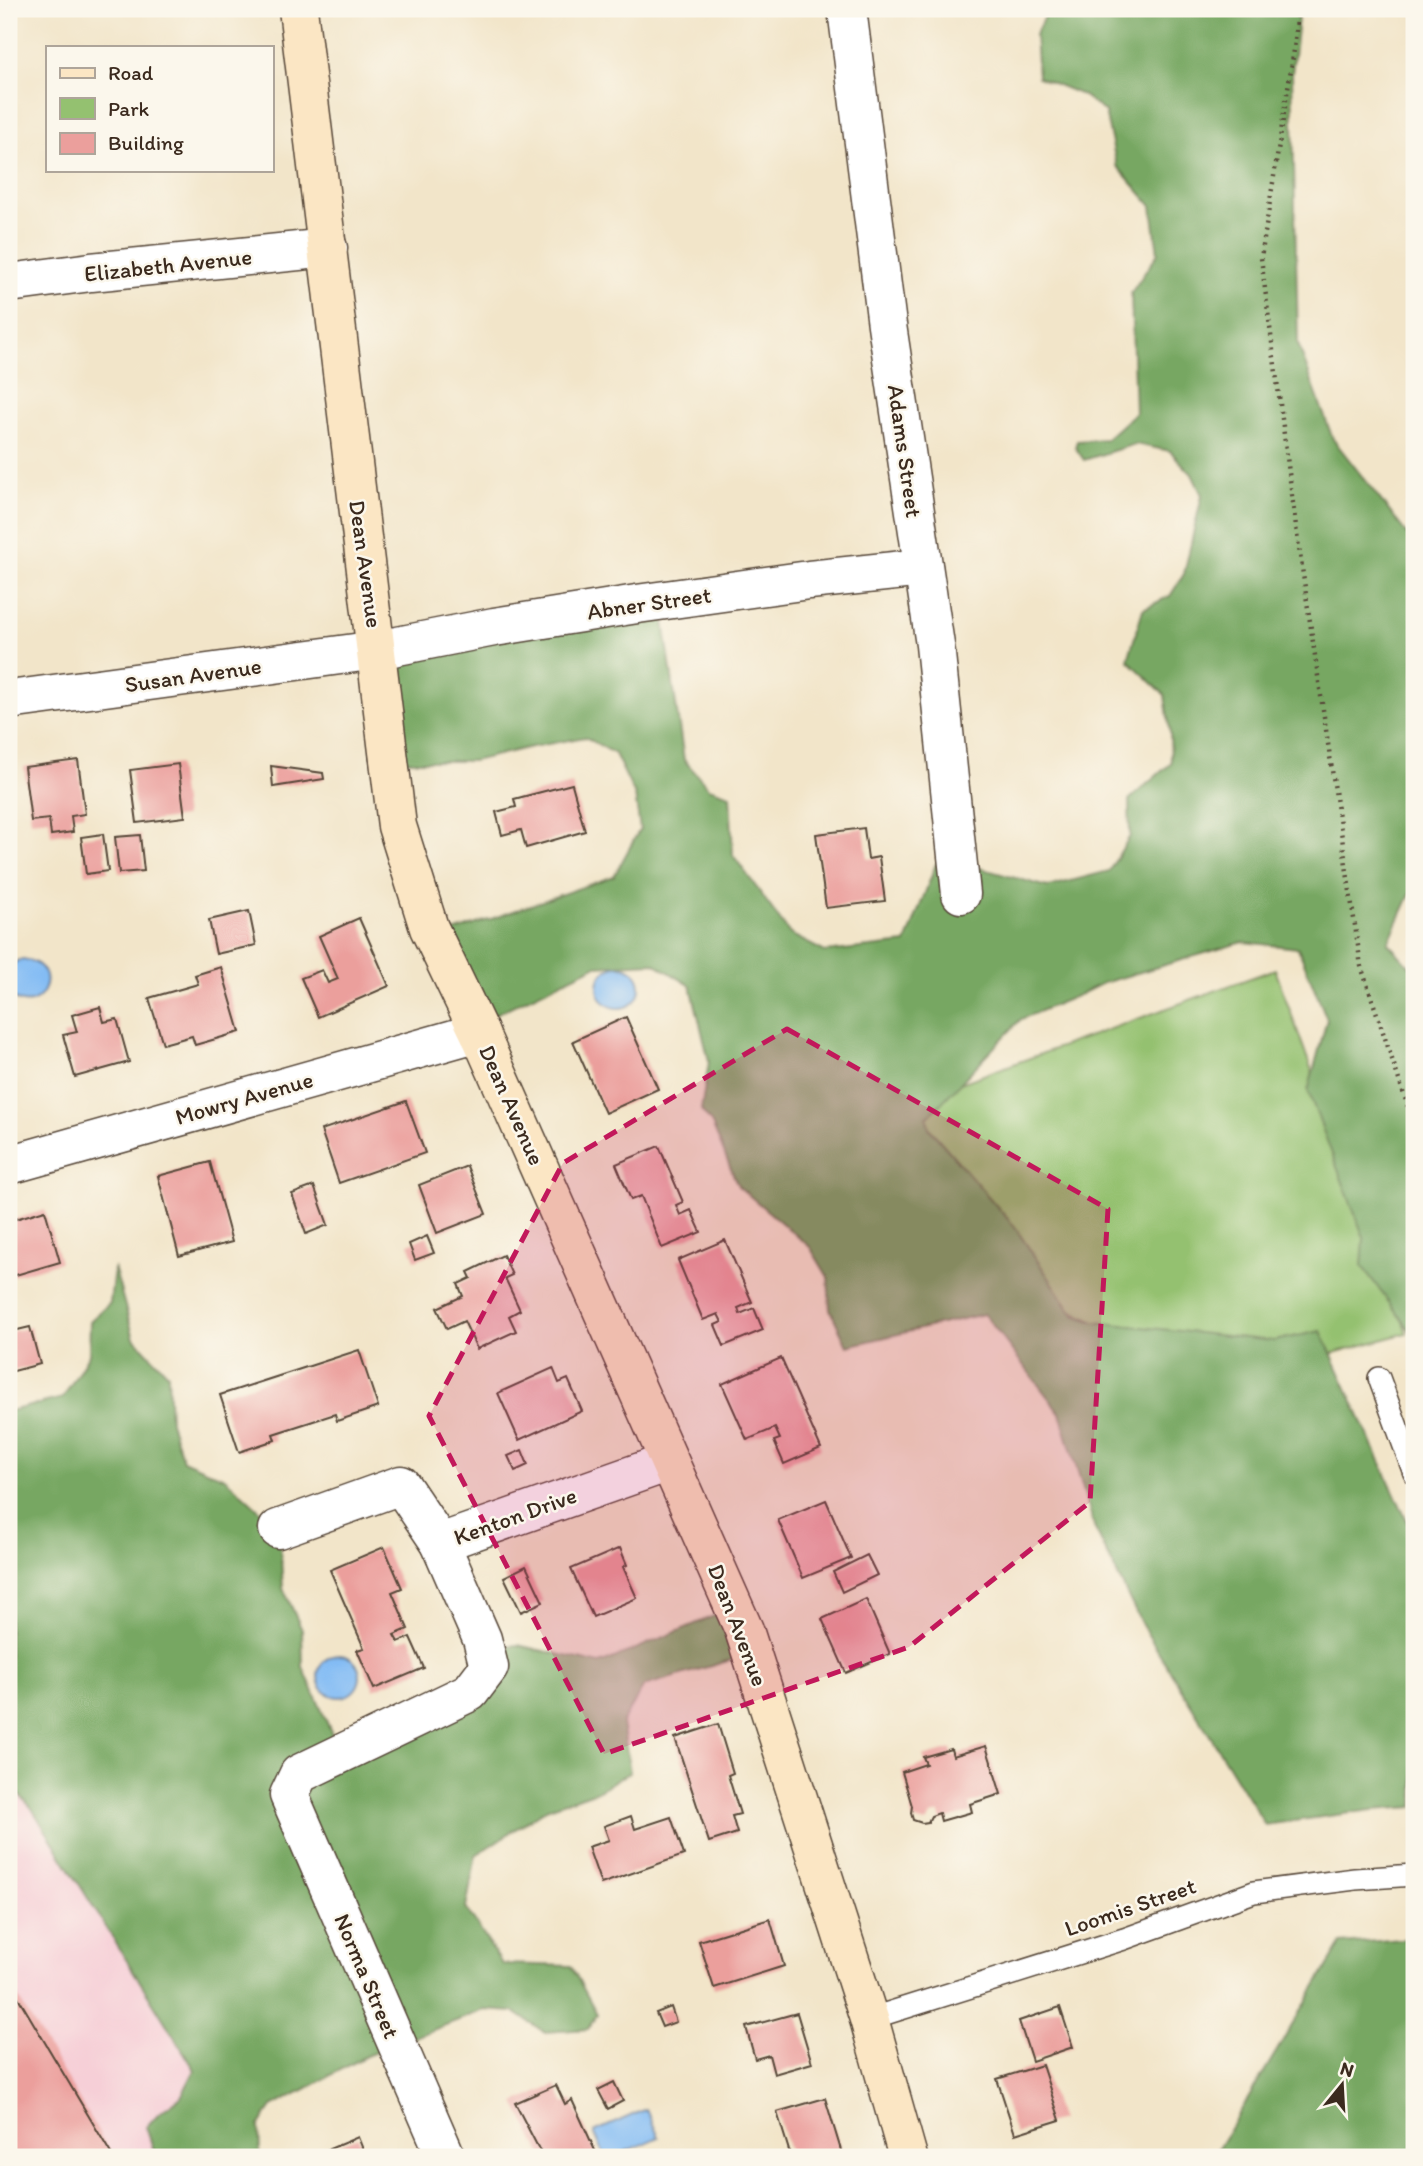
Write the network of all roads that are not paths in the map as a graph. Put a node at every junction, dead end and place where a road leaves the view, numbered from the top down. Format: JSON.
{"nodes":[{"id":1,"x":298,"y":9,"type":"edge"},
{"id":2,"x":846,"y":9,"type":"edge"},
{"id":3,"x":328,"y":248,"type":"junction"},
{"id":4,"x":9,"y":283,"type":"edge"},
{"id":5,"x":922,"y":568,"type":"junction"},
{"id":6,"x":377,"y":650,"type":"junction"},
{"id":7,"x":9,"y":700,"type":"edge"},
{"id":8,"x":961,"y":894,"type":"dead end"},
{"id":9,"x":480,"y":1032,"type":"junction"},
{"id":10,"x":9,"y":1165,"type":"edge"},
{"id":11,"x":1379,"y":1378,"type":"dead end"},
{"id":12,"x":669,"y":1462,"type":"junction"},
{"id":13,"x":1414,"y":1473,"type":"edge"},
{"id":14,"x":278,"y":1529,"type":"dead end"},
{"id":15,"x":440,"y":1543,"type":"junction"},
{"id":16,"x":289,"y":1795,"type":"joint"},
{"id":17,"x":1414,"y":1875,"type":"edge"},
{"id":18,"x":869,"y":2019,"type":"junction"},
{"id":19,"x":446,"y":2157,"type":"edge"},
{"id":20,"x":908,"y":2157,"type":"edge"}],
"edges":[{"from":1,"to":3,"type":"street","name":"Dean Avenue"},
{"from":2,"to":5,"type":"street","name":"Adams Street"},
{"from":3,"to":4,"type":"street","name":"Elizabeth Avenue"},
{"from":3,"to":6,"type":"street","name":"Dean Avenue"},
{"from":5,"to":6,"type":"street","name":"Abner Street"},
{"from":5,"to":8,"type":"street","name":"Adams Street"},
{"from":6,"to":7,"type":"street","name":"Susan Avenue"},
{"from":6,"to":9,"type":"street","name":"Dean Avenue"},
{"from":9,"to":10,"type":"street","name":"Mowry Avenue"},
{"from":9,"to":12,"type":"street","name":"Dean Avenue"},
{"from":11,"to":13,"type":"lane"},
{"from":12,"to":15,"type":"street","name":"Kenton Drive"},
{"from":12,"to":18,"type":"street","name":"Dean Avenue"},
{"from":14,"to":15,"type":"street"},
{"from":15,"to":16,"type":"street","name":"Kenton Drive"},
{"from":16,"to":19,"type":"street","name":"Norma Street"},
{"from":17,"to":18,"type":"lane","name":"Loomis Street"},
{"from":18,"to":20,"type":"street","name":"Dean Avenue"}]}
